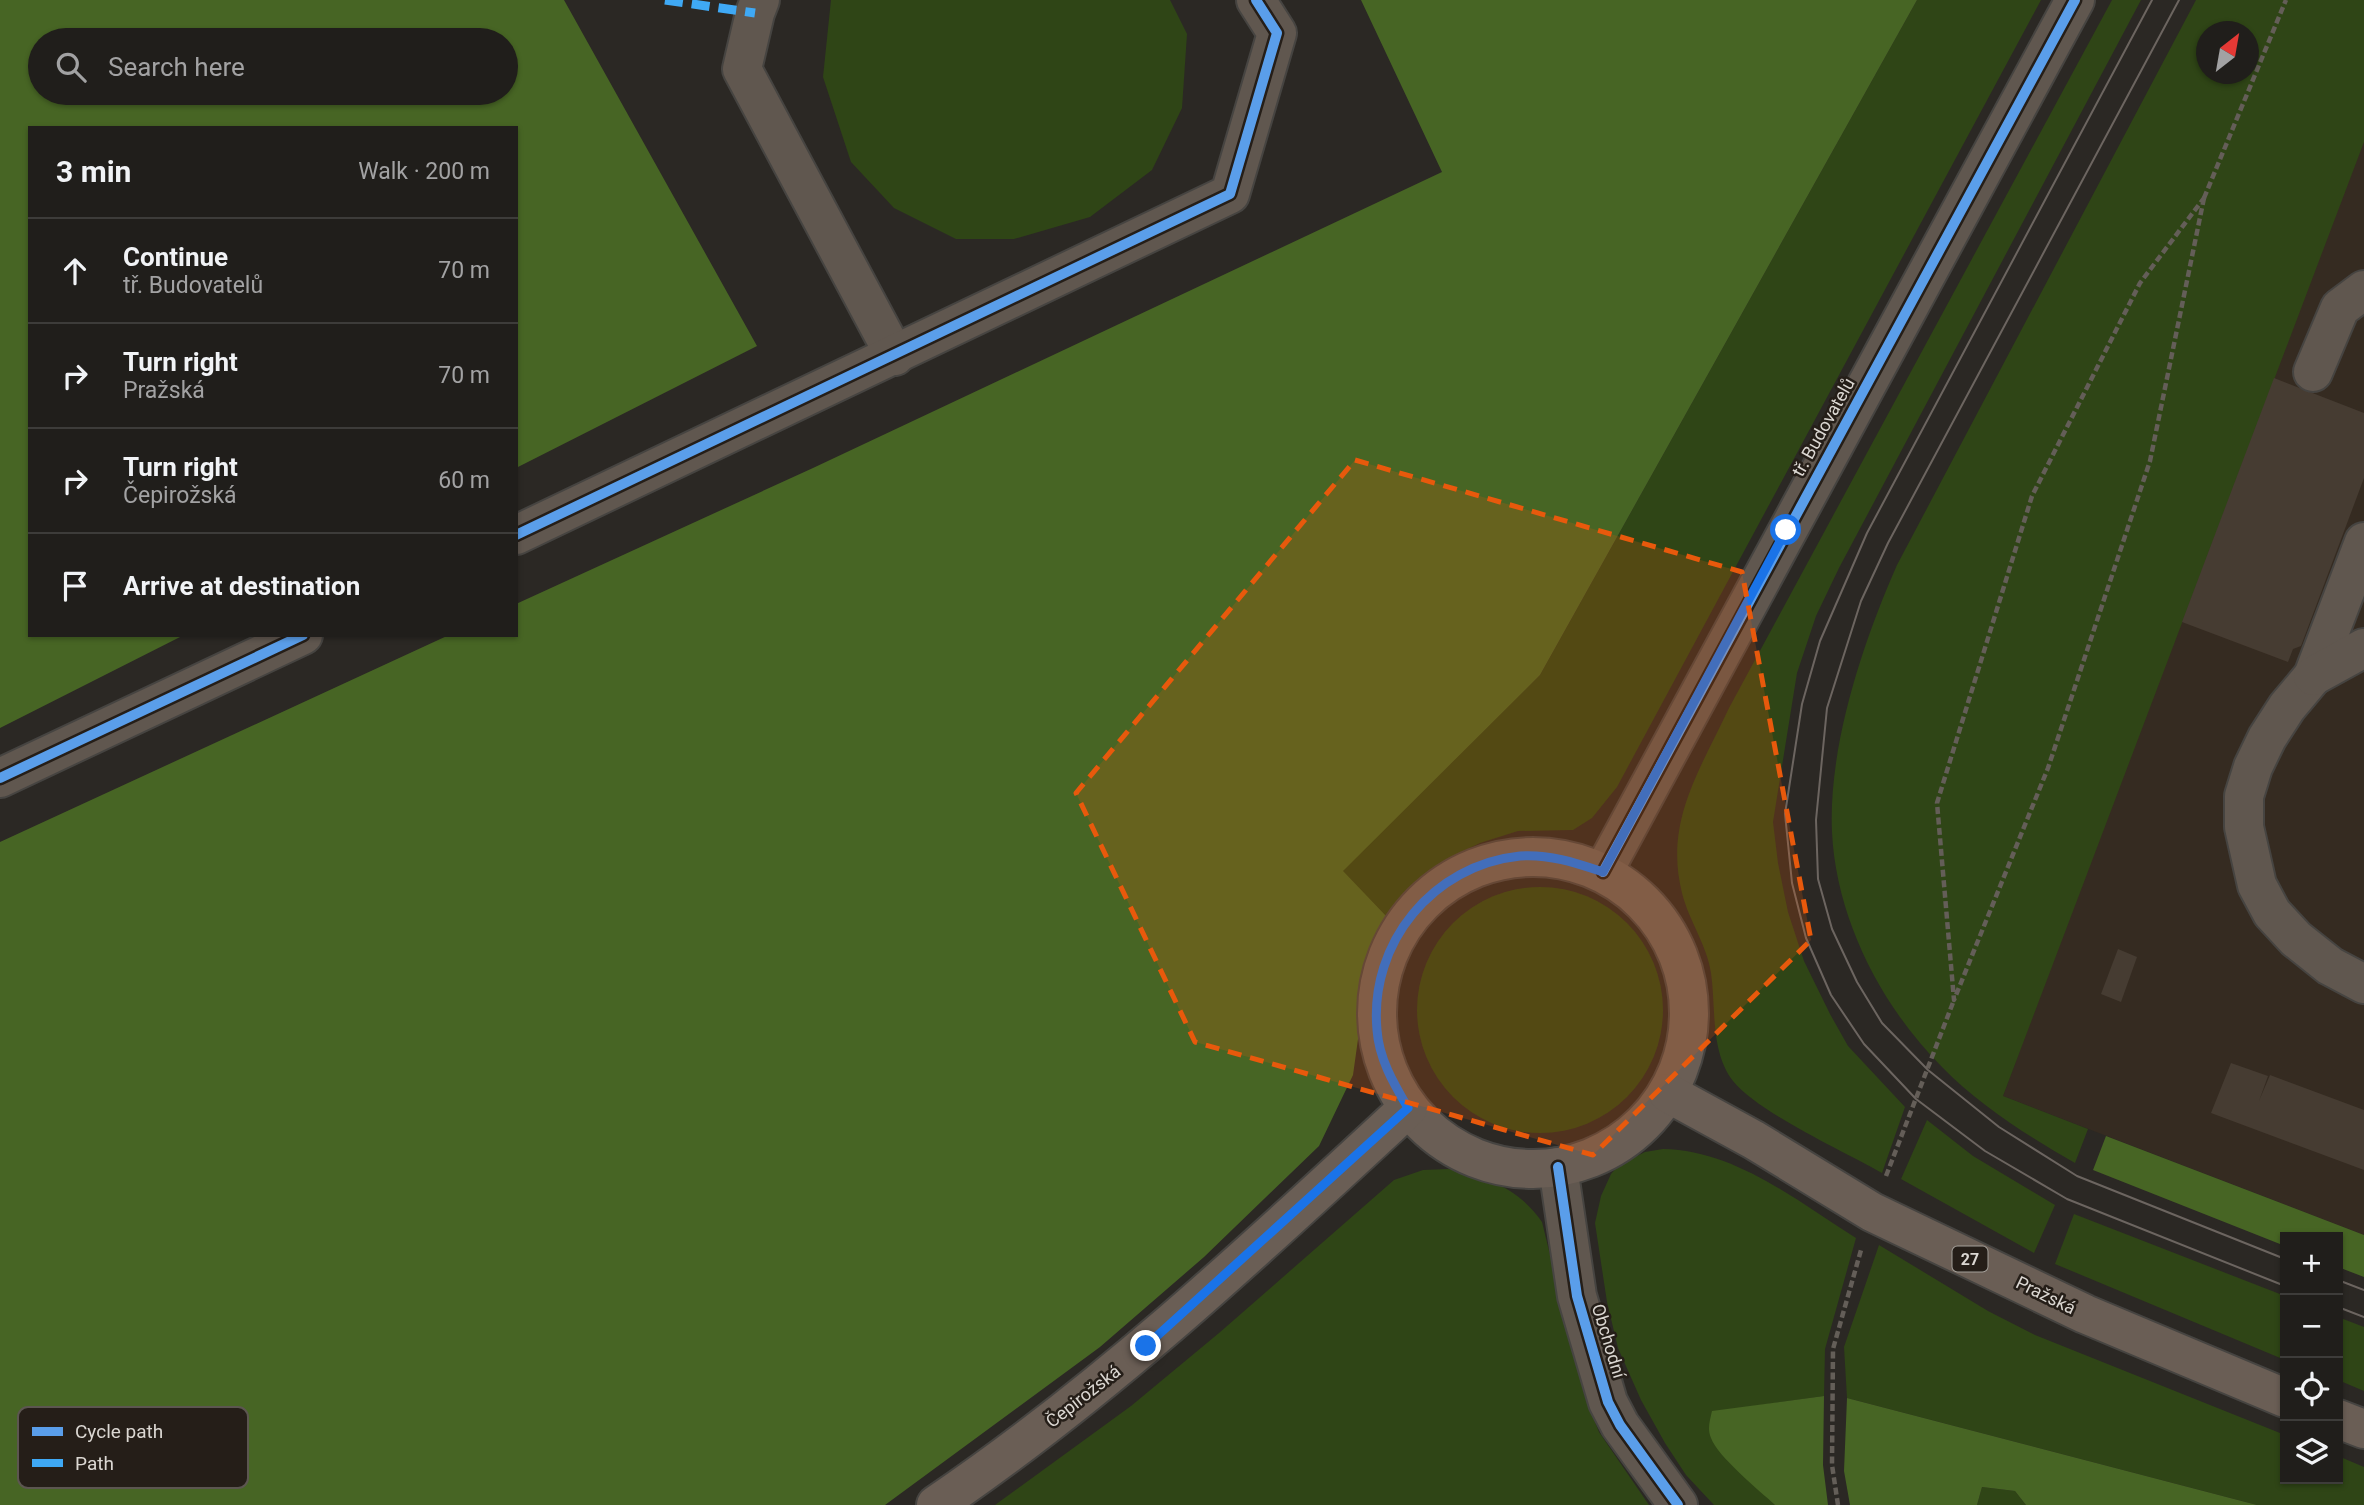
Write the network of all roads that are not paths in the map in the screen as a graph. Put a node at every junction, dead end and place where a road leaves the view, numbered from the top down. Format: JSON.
{"nodes":[{"id":1,"x":760,"y":0,"type":"edge"},
{"id":2,"x":1256,"y":0,"type":"edge"},
{"id":3,"x":2075,"y":0,"type":"edge"},
{"id":4,"x":2364,"y":290,"type":"edge"},
{"id":5,"x":895,"y":356,"type":"junction"},
{"id":6,"x":2313,"y":372,"type":"dead end"},
{"id":7,"x":518,"y":534,"type":"edge"},
{"id":8,"x":2364,"y":542,"type":"edge"},
{"id":9,"x":299,"y":637,"type":"edge"},
{"id":10,"x":2364,"y":648,"type":"edge"},
{"id":11,"x":2313,"y":676,"type":"junction"},
{"id":12,"x":0,"y":778,"type":"edge"},
{"id":13,"x":1603,"y":872,"type":"junction"},
{"id":14,"x":2364,"y":984,"type":"edge"},
{"id":15,"x":1668,"y":1093,"type":"junction"},
{"id":16,"x":1408,"y":1108,"type":"junction"},
{"id":17,"x":1558,"y":1167,"type":"junction"},
{"id":18,"x":2280,"y":1396,"type":"edge"},
{"id":19,"x":2343,"y":1421,"type":"edge"},
{"id":20,"x":2364,"y":1429,"type":"edge"},
{"id":21,"x":936,"y":1505,"type":"edge"},
{"id":22,"x":1678,"y":1505,"type":"edge"}],
"edges":[{"from":1,"to":5,"type":"street"},
{"from":2,"to":5,"type":"street"},
{"from":3,"to":13,"type":"street","name":"tř. Budovatelů"},
{"from":4,"to":6,"type":"street"},
{"from":5,"to":7,"type":"street"},
{"from":8,"to":11,"type":"street"},
{"from":9,"to":12,"type":"street"},
{"from":10,"to":11,"type":"street"},
{"from":11,"to":14,"type":"street"},
{"from":13,"to":15,"type":"main road"},
{"from":13,"to":16,"type":"main road"},
{"from":15,"to":17,"type":"main road"},
{"from":15,"to":18,"type":"main road","name":"Pražská","number":"27"},
{"from":16,"to":17,"type":"main road"},
{"from":16,"to":21,"type":"main road","name":"Čepirožská"},
{"from":17,"to":22,"type":"street","name":"Obchodní"},
{"from":19,"to":20,"type":"main road"}]}
